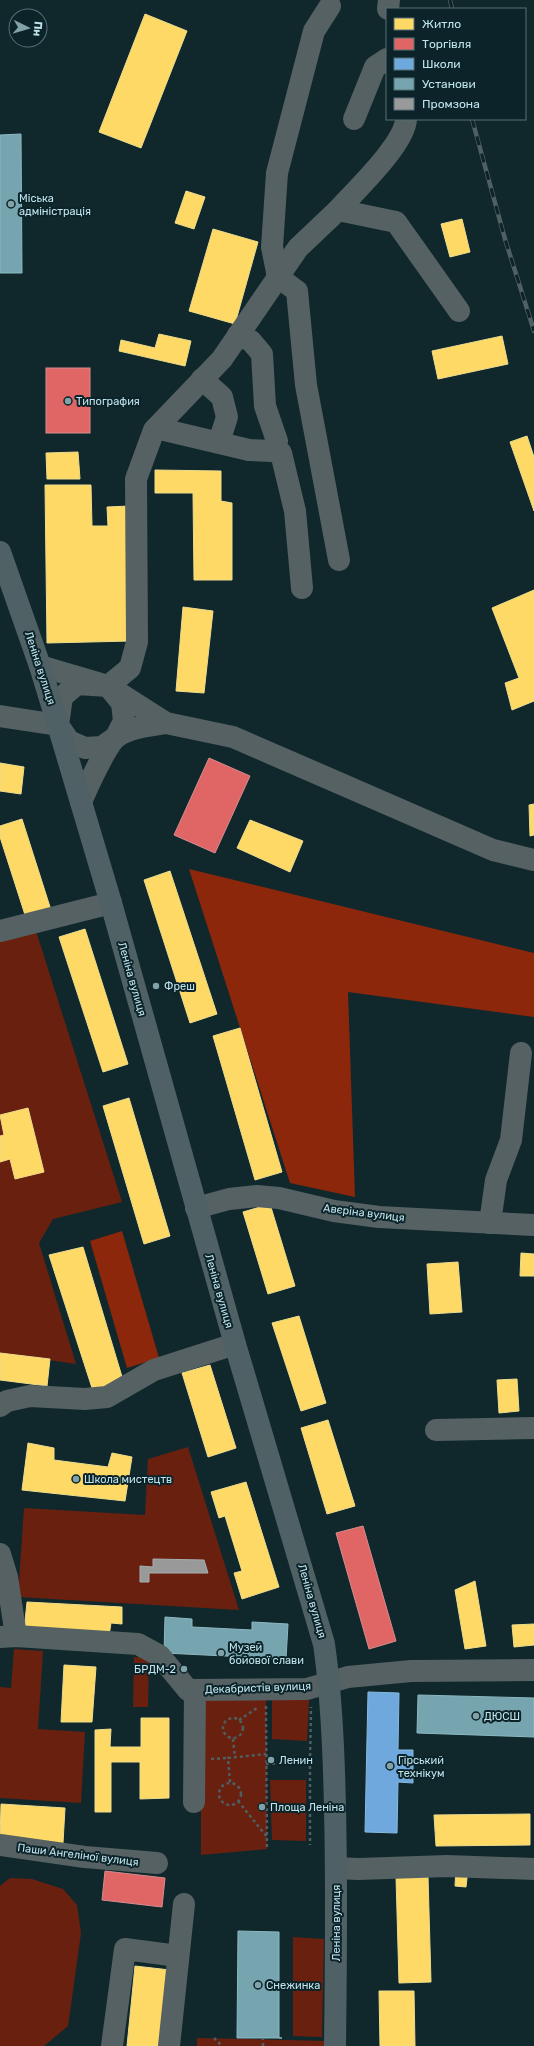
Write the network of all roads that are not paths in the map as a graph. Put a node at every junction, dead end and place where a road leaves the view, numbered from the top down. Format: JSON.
{"nodes":[{"id":1,"x":330,"y":6,"type":"dead end"},
{"id":2,"x":386,"y":60,"type":"edge"},
{"id":3,"x":354,"y":119,"type":"dead end"},
{"id":4,"x":406,"y":120,"type":"edge"},
{"id":5,"x":338,"y":210,"type":"junction"},
{"id":6,"x":278,"y":277,"type":"junction"},
{"id":7,"x":459,"y":311,"type":"dead end"},
{"id":8,"x":238,"y":335,"type":"junction"},
{"id":9,"x":202,"y":379,"type":"junction"},
{"id":10,"x":156,"y":428,"type":"junction"},
{"id":11,"x":219,"y":442,"type":"junction"},
{"id":12,"x":272,"y":451,"type":"junction"},
{"id":13,"x":0,"y":552,"type":"edge"},
{"id":14,"x":339,"y":560,"type":"dead end"},
{"id":15,"x":302,"y":588,"type":"dead end"},
{"id":16,"x":40,"y":666,"type":"junction"},
{"id":17,"x":108,"y":686,"type":"junction"},
{"id":18,"x":0,"y":716,"type":"edge"},
{"id":19,"x":166,"y":723,"type":"junction"},
{"id":20,"x":58,"y":725,"type":"junction"},
{"id":21,"x":116,"y":737,"type":"junction"},
{"id":22,"x":81,"y":802,"type":"junction"},
{"id":23,"x":534,"y":860,"type":"edge"},
{"id":24,"x":111,"y":903,"type":"junction"},
{"id":25,"x":0,"y":931,"type":"edge"},
{"id":26,"x":521,"y":1053,"type":"dead end"},
{"id":27,"x":196,"y":1208,"type":"junction"},
{"id":28,"x":490,"y":1223,"type":"junction"},
{"id":29,"x":534,"y":1225,"type":"edge"},
{"id":30,"x":235,"y":1344,"type":"junction"},
{"id":31,"x":0,"y":1406,"type":"edge"},
{"id":32,"x":534,"y":1428,"type":"edge"},
{"id":33,"x":436,"y":1430,"type":"dead end"},
{"id":34,"x":0,"y":1554,"type":"edge"},
{"id":35,"x":8,"y":1636,"type":"edge"},
{"id":36,"x":534,"y":1670,"type":"edge"},
{"id":37,"x":321,"y":1685,"type":"junction"},
{"id":38,"x":195,"y":1690,"type":"junction"},
{"id":39,"x":194,"y":1802,"type":"dead end"},
{"id":40,"x":0,"y":1845,"type":"edge"},
{"id":41,"x":157,"y":1863,"type":"dead end"},
{"id":42,"x":336,"y":1868,"type":"junction"},
{"id":43,"x":534,"y":1868,"type":"edge"},
{"id":44,"x":184,"y":1904,"type":"dead end"},
{"id":45,"x":178,"y":1956,"type":"junction"},
{"id":46,"x":112,"y":2046,"type":"edge"},
{"id":47,"x":170,"y":2046,"type":"edge"},
{"id":48,"x":335,"y":2046,"type":"edge"}],
"edges":[{"from":1,"to":6,"type":"street"},
{"from":2,"to":3,"type":"street"},
{"from":4,"to":5,"type":"street"},
{"from":5,"to":6,"type":"street"},
{"from":5,"to":7,"type":"street"},
{"from":6,"to":8,"type":"street"},
{"from":6,"to":14,"type":"street"},
{"from":8,"to":9,"type":"street"},
{"from":8,"to":12,"type":"street"},
{"from":9,"to":10,"type":"street"},
{"from":9,"to":11,"type":"street"},
{"from":10,"to":11,"type":"street"},
{"from":10,"to":17,"type":"street"},
{"from":11,"to":12,"type":"street"},
{"from":12,"to":15,"type":"street"},
{"from":13,"to":16,"type":"main road","name":"Леніна вулиця"},
{"from":16,"to":17,"type":"street"},
{"from":16,"to":20,"type":"main road","name":"Леніна вулиця"},
{"from":17,"to":19,"type":"street"},
{"from":17,"to":20,"type":"street"},
{"from":17,"to":21,"type":"street"},
{"from":18,"to":20,"type":"street"},
{"from":19,"to":21,"type":"street"},
{"from":19,"to":23,"type":"street"},
{"from":20,"to":21,"type":"street"},
{"from":20,"to":22,"type":"main road","name":"Леніна вулиця"},
{"from":21,"to":22,"type":"street"},
{"from":22,"to":24,"type":"main road","name":"Леніна вулиця"},
{"from":24,"to":25,"type":"street"},
{"from":24,"to":27,"type":"main road","name":"Леніна вулиця"},
{"from":26,"to":28,"type":"street"},
{"from":27,"to":28,"type":"street","name":"Авєріна вулиця"},
{"from":27,"to":30,"type":"main road","name":"Леніна вулиця"},
{"from":28,"to":29,"type":"street","name":"Авєріна вулиця"},
{"from":30,"to":31,"type":"street"},
{"from":30,"to":37,"type":"main road","name":"Леніна вулиця"},
{"from":32,"to":33,"type":"street"},
{"from":34,"to":35,"type":"street"},
{"from":35,"to":38,"type":"street","name":"Декабристів вулиця"},
{"from":36,"to":37,"type":"street","name":"Декабристів вулиця"},
{"from":37,"to":38,"type":"street","name":"Декабристів вулиця"},
{"from":37,"to":42,"type":"main road","name":"Леніна вулиця"},
{"from":38,"to":39,"type":"street"},
{"from":40,"to":41,"type":"street","name":"Паши Ангеліної вулиця"},
{"from":42,"to":43,"type":"street"},
{"from":42,"to":48,"type":"main road","name":"Леніна вулиця"},
{"from":44,"to":45,"type":"street"},
{"from":45,"to":46,"type":"street"},
{"from":45,"to":47,"type":"street"}]}
